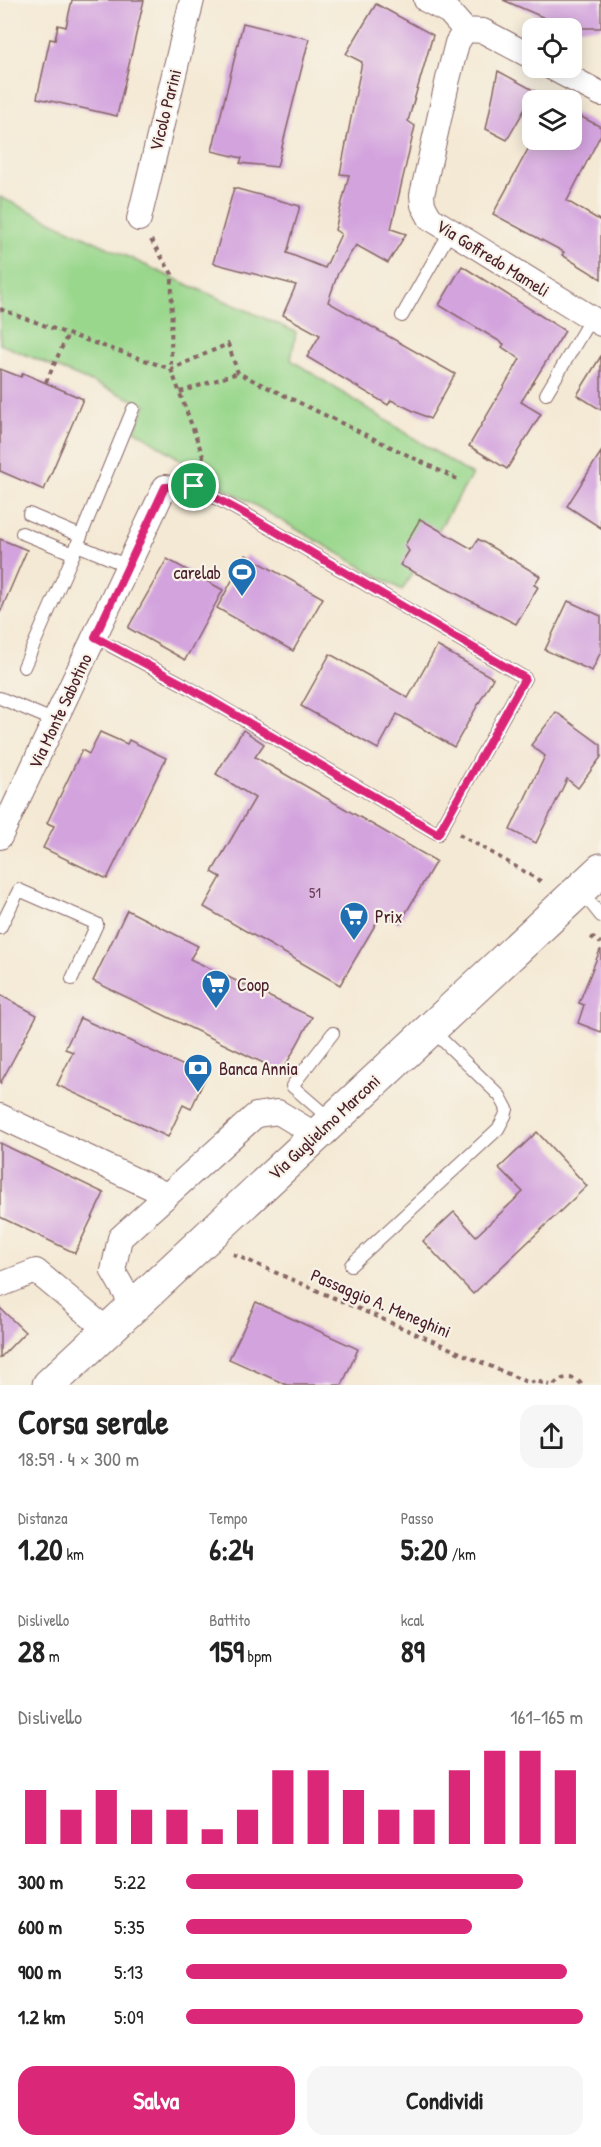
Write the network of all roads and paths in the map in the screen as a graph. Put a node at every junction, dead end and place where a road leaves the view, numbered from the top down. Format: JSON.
{"nodes":[{"id":1,"x":192,"y":0,"type":"edge"},
{"id":2,"x":426,"y":0,"type":"edge"},
{"id":3,"x":465,"y":30,"type":"junction"},
{"id":4,"x":522,"y":52,"type":"edge"},
{"id":5,"x":571,"y":78,"type":"edge"},
{"id":6,"x":601,"y":94,"type":"edge"},
{"id":7,"x":139,"y":219,"type":"joint"},
{"id":8,"x":450,"y":232,"type":"junction"},
{"id":9,"x":0,"y":309,"type":"edge"},
{"id":10,"x":402,"y":316,"type":"dead end"},
{"id":11,"x":596,"y":321,"type":"edge"},
{"id":12,"x":68,"y":334,"type":"junction"},
{"id":13,"x":171,"y":369,"type":"junction"},
{"id":14,"x":238,"y":373,"type":"junction"},
{"id":15,"x":46,"y":382,"type":"dead end"},
{"id":16,"x":180,"y":392,"type":"junction"},
{"id":17,"x":546,"y":394,"type":"dead end"},
{"id":18,"x":133,"y":409,"type":"dead end"},
{"id":19,"x":459,"y":480,"type":"dead end"},
{"id":20,"x":194,"y":486,"type":"junction"},
{"id":21,"x":165,"y":487,"type":"joint"},
{"id":22,"x":29,"y":514,"type":"dead end"},
{"id":23,"x":22,"y":533,"type":"dead end"},
{"id":24,"x":77,"y":545,"type":"junction"},
{"id":25,"x":128,"y":566,"type":"junction"},
{"id":26,"x":103,"y":642,"type":"junction"},
{"id":27,"x":24,"y":667,"type":"dead end"},
{"id":28,"x":0,"y":698,"type":"edge"},
{"id":29,"x":55,"y":721,"type":"junction"},
{"id":30,"x":458,"y":834,"type":"dead end"},
{"id":31,"x":0,"y":837,"type":"edge"},
{"id":32,"x":582,"y":888,"type":"edge"},
{"id":33,"x":601,"y":916,"type":"edge"},
{"id":34,"x":0,"y":928,"type":"edge"},
{"id":35,"x":591,"y":937,"type":"dead end"},
{"id":36,"x":601,"y":943,"type":"edge"},
{"id":37,"x":72,"y":979,"type":"dead end"},
{"id":38,"x":430,"y":1028,"type":"junction"},
{"id":39,"x":333,"y":1033,"type":"dead end"},
{"id":40,"x":0,"y":1116,"type":"edge"},
{"id":41,"x":323,"y":1127,"type":"junction"},
{"id":42,"x":167,"y":1195,"type":"junction"},
{"id":43,"x":203,"y":1240,"type":"junction"},
{"id":44,"x":351,"y":1265,"type":"dead end"},
{"id":45,"x":0,"y":1285,"type":"edge"},
{"id":46,"x":133,"y":1306,"type":"junction"},
{"id":47,"x":107,"y":1330,"type":"junction"},
{"id":48,"x":49,"y":1385,"type":"edge"},
{"id":49,"x":549,"y":1385,"type":"edge"},
{"id":50,"x":554,"y":1385,"type":"edge"},
{"id":51,"x":582,"y":1385,"type":"edge"}],
"edges":[{"from":1,"to":7,"type":"street","name":"Vicolo Parini"},
{"from":2,"to":3,"type":"street"},
{"from":3,"to":4,"type":"street"},
{"from":3,"to":8,"type":"street","name":"Via Goffredo Mameli"},
{"from":5,"to":6,"type":"street"},
{"from":7,"to":13,"type":"path"},
{"from":8,"to":10,"type":"lane"},
{"from":8,"to":11,"type":"street","name":"Via Goffredo Mameli"},
{"from":9,"to":12,"type":"path"},
{"from":11,"to":17,"type":"lane"},
{"from":12,"to":13,"type":"path"},
{"from":12,"to":15,"type":"path"},
{"from":13,"to":14,"type":"path"},
{"from":13,"to":16,"type":"path"},
{"from":14,"to":16,"type":"path"},
{"from":14,"to":19,"type":"path"},
{"from":16,"to":20,"type":"path"},
{"from":18,"to":24,"type":"lane"},
{"from":20,"to":21,"type":"lane"},
{"from":20,"to":26,"type":"lane","name":"Via Monte Sabotino"},
{"from":21,"to":25,"type":"street","name":"Via Monte Sabotino"},
{"from":22,"to":24,"type":"lane"},
{"from":23,"to":24,"type":"lane"},
{"from":24,"to":25,"type":"lane"},
{"from":24,"to":27,"type":"lane"},
{"from":25,"to":26,"type":"street","name":"Via Monte Sabotino"},
{"from":26,"to":29,"type":"street","name":"Via Monte Sabotino"},
{"from":28,"to":29,"type":"lane"},
{"from":29,"to":31,"type":"street","name":"Via Monte Sabotino"},
{"from":30,"to":32,"type":"path"},
{"from":32,"to":33,"type":"lane"},
{"from":32,"to":38,"type":"main road","name":"Via Guglielmo Marconi"},
{"from":34,"to":37,"type":"lane"},
{"from":35,"to":36,"type":"path"},
{"from":38,"to":41,"type":"main road","name":"Via Guglielmo Marconi"},
{"from":38,"to":44,"type":"lane"},
{"from":39,"to":41,"type":"lane"},
{"from":40,"to":42,"type":"street"},
{"from":41,"to":42,"type":"street"},
{"from":41,"to":43,"type":"main road","name":"Via Guglielmo Marconi"},
{"from":42,"to":46,"type":"street"},
{"from":43,"to":46,"type":"main road","name":"Via Guglielmo Marconi"},
{"from":43,"to":49,"type":"path","name":"Passaggio A. Meneghini"},
{"from":45,"to":47,"type":"street"},
{"from":46,"to":47,"type":"main road","name":"Via Guglielmo Marconi"},
{"from":47,"to":48,"type":"main road","name":"Via Guglielmo Marconi"},
{"from":50,"to":51,"type":"path"}]}
